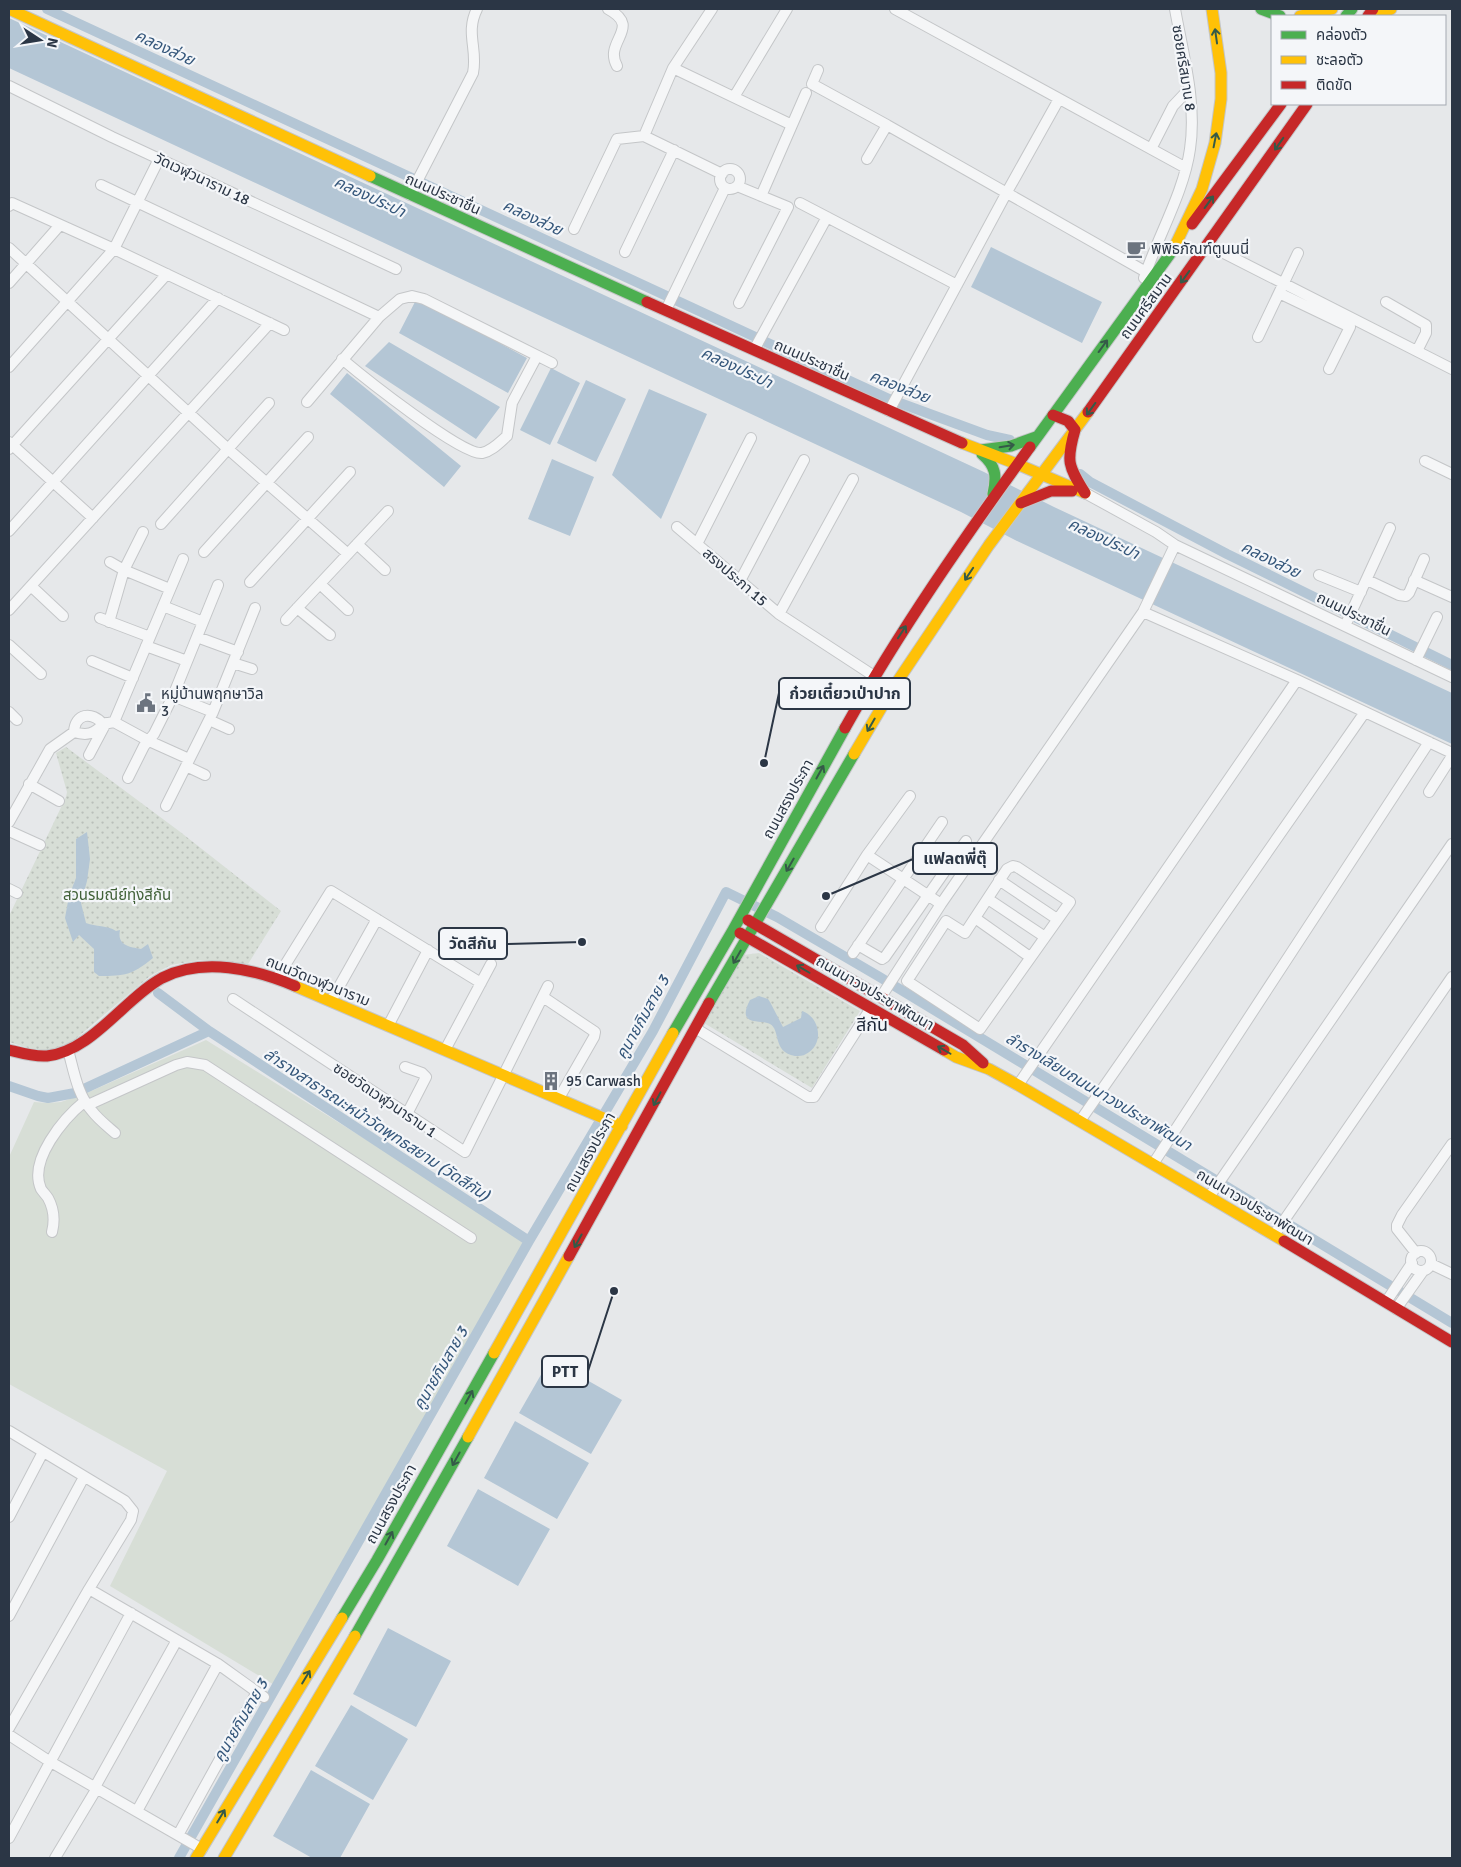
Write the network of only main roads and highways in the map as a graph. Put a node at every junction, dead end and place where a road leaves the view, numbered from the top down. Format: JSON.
{"nodes":[{"id":1,"x":9,"y":9,"type":"edge"},
{"id":2,"x":1212,"y":9,"type":"edge"},
{"id":3,"x":1261,"y":9,"type":"edge"},
{"id":4,"x":1332,"y":9,"type":"edge"},
{"id":5,"x":27,"y":12,"type":"edge"},
{"id":6,"x":1277,"y":15,"type":"edge"},
{"id":7,"x":1305,"y":15,"type":"edge"},
{"id":8,"x":1280,"y":105,"type":"edge"},
{"id":9,"x":1306,"y":105,"type":"edge"},
{"id":10,"x":1173,"y":250,"type":"junction"},
{"id":11,"x":1053,"y":415,"type":"junction"},
{"id":12,"x":1075,"y":430,"type":"junction"},
{"id":13,"x":1036,"y":438,"type":"junction"},
{"id":14,"x":977,"y":450,"type":"junction"},
{"id":15,"x":1017,"y":464,"type":"junction"},
{"id":16,"x":1040,"y":475,"type":"junction"},
{"id":17,"x":1001,"y":478,"type":"junction"},
{"id":18,"x":1032,"y":493,"type":"junction"},
{"id":19,"x":1085,"y":493,"type":"junction"},
{"id":20,"x":972,"y":526,"type":"junction"},
{"id":21,"x":989,"y":545,"type":"junction"},
{"id":22,"x":810,"y":789,"type":"junction"},
{"id":23,"x":828,"y":798,"type":"junction"},
{"id":24,"x":743,"y":912,"type":"junction"},
{"id":25,"x":759,"y":920,"type":"junction"},
{"id":26,"x":733,"y":930,"type":"junction"},
{"id":27,"x":748,"y":938,"type":"junction"},
{"id":28,"x":9,"y":1050,"type":"edge"},
{"id":29,"x":989,"y":1069,"type":"junction"},
{"id":30,"x":622,"y":1126,"type":"junction"},
{"id":31,"x":1452,"y":1342,"type":"edge"},
{"id":32,"x":377,"y":1560,"type":"junction"},
{"id":33,"x":393,"y":1570,"type":"junction"},
{"id":34,"x":198,"y":1851,"type":"edge"},
{"id":35,"x":224,"y":1858,"type":"edge"}],
"edges":[{"from":1,"to":5,"type":"main road","name":"ถนนประชาชื่น"},
{"from":10,"to":2,"type":"main road","one_way":true},
{"from":3,"to":6,"type":"main road"},
{"from":4,"to":7,"type":"main road"},
{"from":5,"to":14,"type":"main road","name":"ถนนประชาชื่น"},
{"from":10,"to":8,"type":"main road","name":"ถนนศรีสมาน","one_way":true},
{"from":9,"to":12,"type":"main road","name":"ถนนศรีสมาน","one_way":true},
{"from":11,"to":10,"type":"main road","name":"ถนนศรีสมาน","one_way":true},
{"from":11,"to":12,"type":"main road"},
{"from":11,"to":13,"type":"main road","name":"ถนนศรีสมาน"},
{"from":12,"to":16,"type":"main road","name":"ถนนศรีสมาน"},
{"from":12,"to":19,"type":"main road"},
{"from":14,"to":13,"type":"main road","one_way":true},
{"from":13,"to":15,"type":"main road","name":"ถนนศรีสมาน"},
{"from":14,"to":15,"type":"main road","name":"ถนนประชาชื่น"},
{"from":14,"to":17,"type":"main road"},
{"from":15,"to":16,"type":"main road","name":"ถนนประชาชื่น"},
{"from":15,"to":17,"type":"main road"},
{"from":16,"to":18,"type":"main road"},
{"from":16,"to":19,"type":"main road","name":"ถนนประชาชื่น"},
{"from":17,"to":20,"type":"main road","name":"ถนนสรงประภา"},
{"from":18,"to":19,"type":"main road"},
{"from":18,"to":21,"type":"main road"},
{"from":20,"to":21,"type":"main road"},
{"from":22,"to":20,"type":"main road","name":"ถนนสรงประภา","one_way":true},
{"from":21,"to":23,"type":"main road","one_way":true},
{"from":22,"to":23,"type":"main road"},
{"from":22,"to":24,"type":"main road","name":"ถนนสรงประภา"},
{"from":23,"to":25,"type":"main road","one_way":true},
{"from":24,"to":25,"type":"main road","name":"ถนนนาวงประชาพัฒนา"},
{"from":24,"to":26,"type":"main road","name":"ถนนสรงประภา"},
{"from":25,"to":27,"type":"main road"},
{"from":25,"to":29,"type":"main road","name":"ถนนนาวงประชาพัฒนา"},
{"from":26,"to":27,"type":"main road","name":"ถนนนาวงประชาพัฒนา"},
{"from":26,"to":30,"type":"main road","name":"ถนนสรงประภา"},
{"from":29,"to":27,"type":"main road","name":"ถนนนาวงประชาพัฒนา","one_way":true},
{"from":27,"to":33,"type":"main road","one_way":true},
{"from":28,"to":30,"type":"main road","name":"ถนนวัดเวฬุวนาราม"},
{"from":29,"to":31,"type":"main road","name":"ถนนนาวงประชาพัฒนา"},
{"from":32,"to":30,"type":"main road","name":"ถนนสรงประภา","one_way":true},
{"from":32,"to":33,"type":"main road"},
{"from":34,"to":32,"type":"main road","name":"ถนนสรงประภา","one_way":true},
{"from":33,"to":35,"type":"main road"}]}
